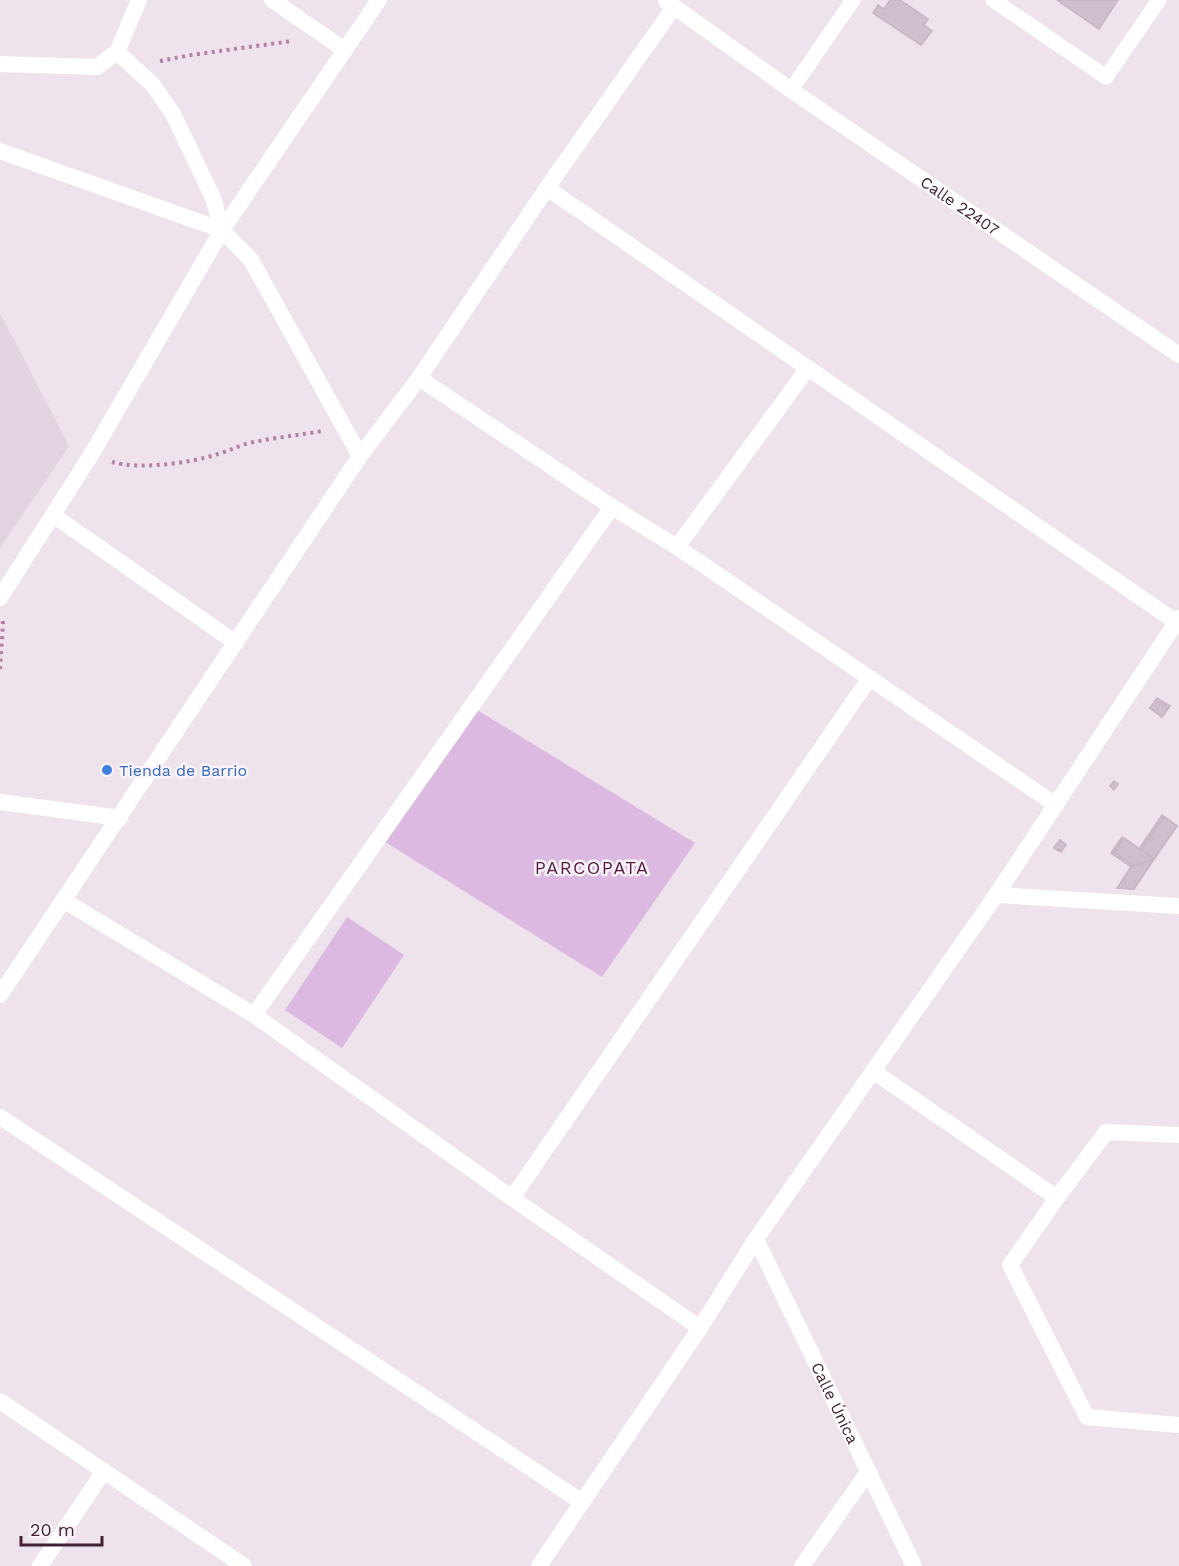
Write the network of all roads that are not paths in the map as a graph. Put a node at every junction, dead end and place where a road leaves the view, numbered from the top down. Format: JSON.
{"nodes":[{"id":1,"x":139,"y":0,"type":"edge"},
{"id":2,"x":272,"y":0,"type":"edge"},
{"id":3,"x":379,"y":0,"type":"edge"},
{"id":4,"x":853,"y":0,"type":"edge"},
{"id":5,"x":993,"y":0,"type":"edge"},
{"id":6,"x":1159,"y":0,"type":"edge"},
{"id":7,"x":669,"y":3,"type":"edge"},
{"id":8,"x":345,"y":50,"type":"junction"},
{"id":9,"x":117,"y":52,"type":"junction"},
{"id":10,"x":0,"y":64,"type":"edge"},
{"id":11,"x":791,"y":90,"type":"junction"},
{"id":12,"x":0,"y":151,"type":"edge"},
{"id":13,"x":547,"y":188,"type":"junction"},
{"id":14,"x":222,"y":230,"type":"junction"},
{"id":15,"x":1179,"y":355,"type":"edge"},
{"id":16,"x":808,"y":368,"type":"junction"},
{"id":17,"x":419,"y":378,"type":"junction"},
{"id":18,"x":360,"y":456,"type":"junction"},
{"id":19,"x":612,"y":507,"type":"junction"},
{"id":20,"x":53,"y":515,"type":"junction"},
{"id":21,"x":677,"y":547,"type":"junction"},
{"id":22,"x":2,"y":592,"type":"edge"},
{"id":23,"x":1178,"y":620,"type":"edge"},
{"id":24,"x":236,"y":643,"type":"junction"},
{"id":25,"x":869,"y":679,"type":"junction"},
{"id":26,"x":0,"y":802,"type":"edge"},
{"id":27,"x":1056,"y":805,"type":"junction"},
{"id":28,"x":120,"y":818,"type":"junction"},
{"id":29,"x":996,"y":895,"type":"junction"},
{"id":30,"x":63,"y":900,"type":"junction"},
{"id":31,"x":1179,"y":906,"type":"edge"},
{"id":32,"x":0,"y":995,"type":"edge"},
{"id":33,"x":254,"y":1015,"type":"junction"},
{"id":34,"x":873,"y":1071,"type":"junction"},
{"id":35,"x":0,"y":1117,"type":"edge"},
{"id":36,"x":1179,"y":1135,"type":"edge"},
{"id":37,"x":512,"y":1198,"type":"junction"},
{"id":38,"x":1057,"y":1198,"type":"junction"},
{"id":39,"x":756,"y":1239,"type":"junction"},
{"id":40,"x":700,"y":1328,"type":"junction"},
{"id":41,"x":0,"y":1401,"type":"edge"},
{"id":42,"x":1179,"y":1425,"type":"edge"},
{"id":43,"x":104,"y":1471,"type":"junction"},
{"id":44,"x":868,"y":1472,"type":"junction"},
{"id":45,"x":582,"y":1502,"type":"junction"},
{"id":46,"x":40,"y":1566,"type":"edge"},
{"id":47,"x":244,"y":1566,"type":"edge"},
{"id":48,"x":539,"y":1566,"type":"edge"},
{"id":49,"x":802,"y":1566,"type":"edge"},
{"id":50,"x":915,"y":1566,"type":"edge"}],
"edges":[{"from":1,"to":9,"type":"street"},
{"from":2,"to":8,"type":"street"},
{"from":3,"to":8,"type":"street"},
{"from":4,"to":11,"type":"lane"},
{"from":5,"to":6,"type":"lane"},
{"from":7,"to":11,"type":"street","name":"Calle 22407"},
{"from":7,"to":13,"type":"street"},
{"from":8,"to":14,"type":"street"},
{"from":9,"to":10,"type":"street"},
{"from":9,"to":14,"type":"street"},
{"from":11,"to":15,"type":"street","name":"Calle 22407"},
{"from":12,"to":14,"type":"street"},
{"from":13,"to":16,"type":"street"},
{"from":13,"to":17,"type":"street"},
{"from":14,"to":18,"type":"street"},
{"from":14,"to":20,"type":"street"},
{"from":16,"to":21,"type":"street"},
{"from":16,"to":23,"type":"street"},
{"from":17,"to":18,"type":"street"},
{"from":17,"to":19,"type":"street"},
{"from":18,"to":24,"type":"street"},
{"from":19,"to":21,"type":"street"},
{"from":19,"to":33,"type":"street"},
{"from":20,"to":22,"type":"street"},
{"from":20,"to":24,"type":"street"},
{"from":21,"to":25,"type":"street"},
{"from":23,"to":27,"type":"street"},
{"from":24,"to":28,"type":"street"},
{"from":25,"to":27,"type":"street"},
{"from":25,"to":37,"type":"street"},
{"from":26,"to":28,"type":"street"},
{"from":27,"to":29,"type":"street"},
{"from":28,"to":30,"type":"street"},
{"from":29,"to":31,"type":"street"},
{"from":29,"to":34,"type":"street"},
{"from":30,"to":32,"type":"street"},
{"from":30,"to":33,"type":"street"},
{"from":33,"to":37,"type":"street"},
{"from":34,"to":38,"type":"street"},
{"from":34,"to":39,"type":"street"},
{"from":35,"to":45,"type":"street"},
{"from":36,"to":38,"type":"street"},
{"from":37,"to":40,"type":"street"},
{"from":38,"to":42,"type":"street"},
{"from":39,"to":40,"type":"street"},
{"from":39,"to":44,"type":"street","name":"Calle Única"},
{"from":40,"to":45,"type":"street"},
{"from":41,"to":43,"type":"street"},
{"from":43,"to":46,"type":"street"},
{"from":43,"to":47,"type":"street"},
{"from":44,"to":49,"type":"street"},
{"from":44,"to":50,"type":"street","name":"Calle Única"},
{"from":45,"to":48,"type":"street"}]}
